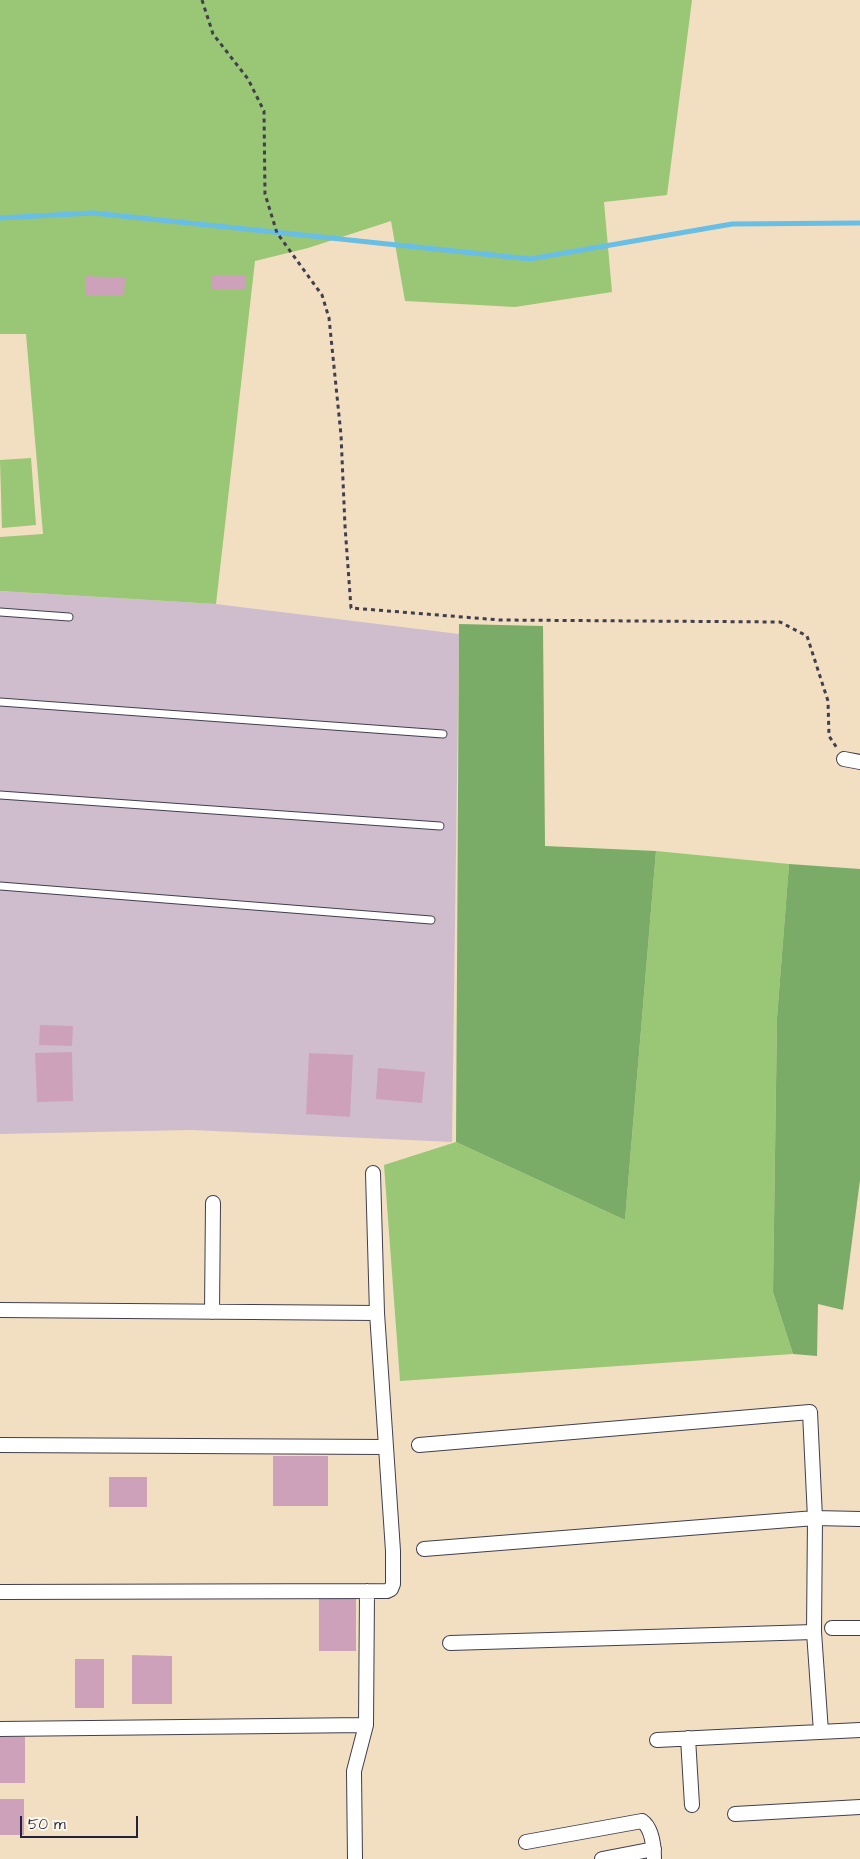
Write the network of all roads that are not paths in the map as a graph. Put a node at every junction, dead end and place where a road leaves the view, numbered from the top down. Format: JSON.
{"nodes":[{"id":1,"x":0,"y":612,"type":"edge"},
{"id":2,"x":69,"y":617,"type":"dead end"},
{"id":3,"x":0,"y":702,"type":"edge"},
{"id":4,"x":443,"y":734,"type":"dead end"},
{"id":5,"x":844,"y":759,"type":"road end"},
{"id":6,"x":860,"y":762,"type":"edge"},
{"id":7,"x":0,"y":795,"type":"edge"},
{"id":8,"x":440,"y":826,"type":"dead end"},
{"id":9,"x":0,"y":886,"type":"edge"},
{"id":10,"x":431,"y":920,"type":"dead end"},
{"id":11,"x":372,"y":1173,"type":"dead end"},
{"id":12,"x":213,"y":1203,"type":"dead end"},
{"id":13,"x":0,"y":1310,"type":"edge"},
{"id":14,"x":212,"y":1312,"type":"junction"},
{"id":15,"x":377,"y":1313,"type":"junction"},
{"id":16,"x":418,"y":1444,"type":"dead end"},
{"id":17,"x":0,"y":1445,"type":"edge"},
{"id":18,"x":386,"y":1447,"type":"junction"},
{"id":19,"x":814,"y":1518,"type":"junction"},
{"id":20,"x":860,"y":1519,"type":"edge"},
{"id":21,"x":424,"y":1548,"type":"dead end"},
{"id":22,"x":367,"y":1591,"type":"junction"},
{"id":23,"x":0,"y":1592,"type":"edge"},
{"id":24,"x":832,"y":1628,"type":"dead end"},
{"id":25,"x":860,"y":1628,"type":"edge"},
{"id":26,"x":814,"y":1632,"type":"junction"},
{"id":27,"x":450,"y":1643,"type":"dead end"},
{"id":28,"x":366,"y":1725,"type":"junction"},
{"id":29,"x":0,"y":1729,"type":"edge"},
{"id":30,"x":860,"y":1730,"type":"edge"},
{"id":31,"x":821,"y":1732,"type":"junction"},
{"id":32,"x":688,"y":1738,"type":"junction"},
{"id":33,"x":657,"y":1740,"type":"dead end"},
{"id":34,"x":692,"y":1805,"type":"dead end"},
{"id":35,"x":860,"y":1807,"type":"edge"},
{"id":36,"x":735,"y":1814,"type":"dead end"},
{"id":37,"x":526,"y":1842,"type":"dead end"},
{"id":38,"x":654,"y":1854,"type":"edge"},
{"id":39,"x":355,"y":1859,"type":"edge"},
{"id":40,"x":602,"y":1859,"type":"edge"}],
"edges":[{"from":1,"to":2,"type":"lane"},
{"from":3,"to":4,"type":"lane"},
{"from":5,"to":6,"type":"street"},
{"from":7,"to":8,"type":"lane"},
{"from":9,"to":10,"type":"lane"},
{"from":11,"to":15,"type":"street"},
{"from":12,"to":14,"type":"street"},
{"from":13,"to":14,"type":"street"},
{"from":14,"to":15,"type":"street"},
{"from":15,"to":18,"type":"street"},
{"from":16,"to":19,"type":"street"},
{"from":17,"to":18,"type":"street"},
{"from":18,"to":22,"type":"street"},
{"from":19,"to":20,"type":"street"},
{"from":19,"to":21,"type":"street"},
{"from":19,"to":26,"type":"street"},
{"from":22,"to":23,"type":"street"},
{"from":22,"to":28,"type":"street"},
{"from":24,"to":25,"type":"street"},
{"from":26,"to":27,"type":"street"},
{"from":26,"to":31,"type":"street"},
{"from":28,"to":29,"type":"street"},
{"from":28,"to":39,"type":"street"},
{"from":30,"to":31,"type":"street"},
{"from":31,"to":32,"type":"street"},
{"from":32,"to":33,"type":"street"},
{"from":32,"to":34,"type":"street"},
{"from":35,"to":36,"type":"street"},
{"from":37,"to":38,"type":"street"},
{"from":38,"to":40,"type":"street"}]}
